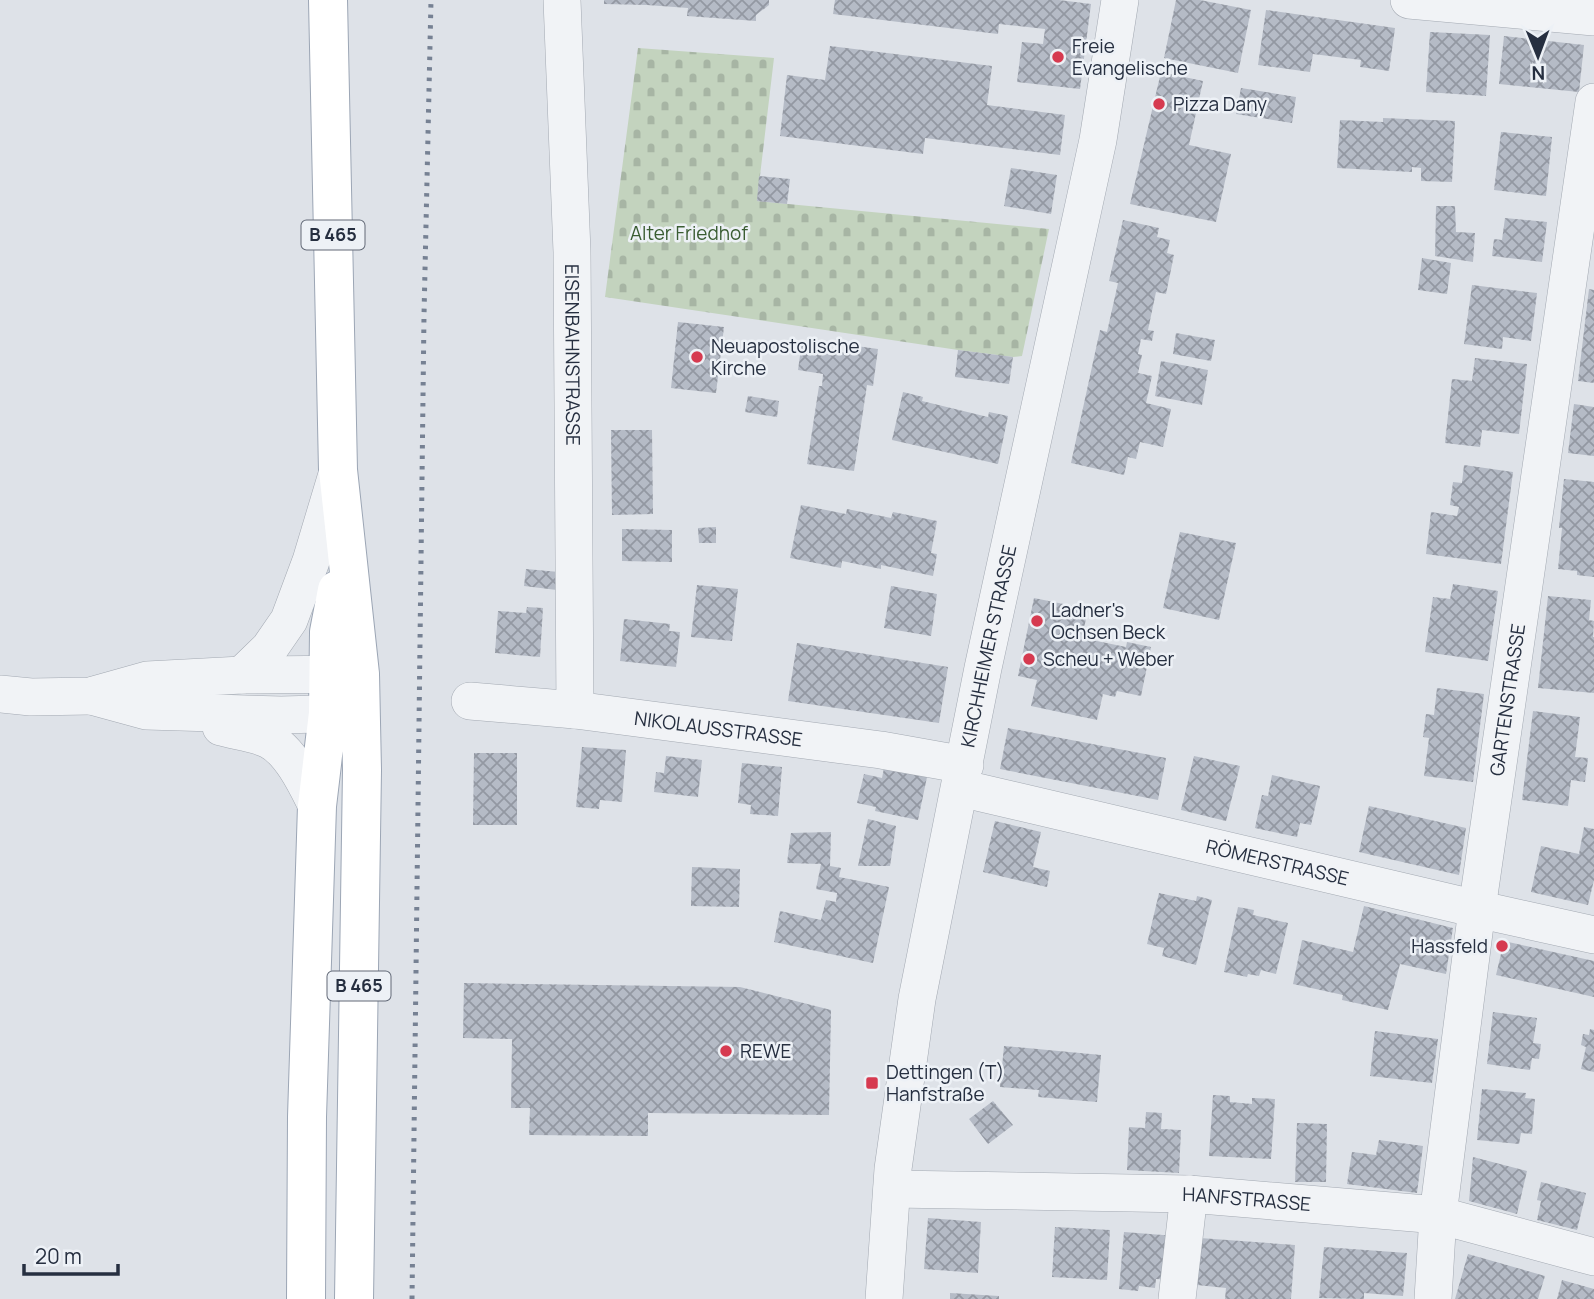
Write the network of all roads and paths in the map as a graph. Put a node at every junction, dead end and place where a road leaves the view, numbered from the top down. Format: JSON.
{"nodes":[{"id":1,"x":328,"y":0,"type":"edge"},
{"id":2,"x":562,"y":0,"type":"edge"},
{"id":3,"x":1120,"y":0,"type":"edge"},
{"id":4,"x":1409,"y":0,"type":"edge"},
{"id":5,"x":1594,"y":17,"type":"edge"},
{"id":6,"x":1594,"y":102,"type":"edge"},
{"id":7,"x":338,"y":470,"type":"junction"},
{"id":8,"x":344,"y":673,"type":"junction"},
{"id":9,"x":242,"y":675,"type":"junction"},
{"id":10,"x":0,"y":695,"type":"edge"},
{"id":11,"x":90,"y":696,"type":"junction"},
{"id":12,"x":471,"y":701,"type":"dead end"},
{"id":13,"x":575,"y":710,"type":"junction"},
{"id":14,"x":192,"y":713,"type":"junction"},
{"id":15,"x":344,"y":713,"type":"junction"},
{"id":16,"x":963,"y":777,"type":"junction"},
{"id":17,"x":317,"y":806,"type":"junction"},
{"id":18,"x":1477,"y":909,"type":"junction"},
{"id":19,"x":1594,"y":935,"type":"edge"},
{"id":20,"x":892,"y":1189,"type":"junction"},
{"id":21,"x":1189,"y":1194,"type":"junction"},
{"id":22,"x":1438,"y":1215,"type":"junction"},
{"id":23,"x":1594,"y":1257,"type":"edge"},
{"id":24,"x":306,"y":1299,"type":"edge"},
{"id":25,"x":354,"y":1299,"type":"edge"},
{"id":26,"x":884,"y":1299,"type":"edge"},
{"id":27,"x":1177,"y":1299,"type":"edge"},
{"id":28,"x":1433,"y":1299,"type":"edge"}],
"edges":[{"from":1,"to":7,"type":"main road","number":"B 465"},
{"from":2,"to":13,"type":"street","name":"EISENBAHNSTRASSE"},
{"from":3,"to":16,"type":"street","name":"KIRCHHEIMER STRASSE"},
{"from":4,"to":5,"type":"street"},
{"from":6,"to":18,"type":"street","name":"GARTENSTRASSE"},
{"from":7,"to":8,"type":"main road","number":"B 465"},
{"from":7,"to":9,"type":"street"},
{"from":8,"to":9,"type":"street"},
{"from":8,"to":15,"type":"main road","number":"B 465"},
{"from":9,"to":11,"type":"street"},
{"from":10,"to":11,"type":"street"},
{"from":11,"to":14,"type":"street"},
{"from":12,"to":13,"type":"street","name":"NIKOLAUSSTRASSE"},
{"from":13,"to":16,"type":"street","name":"NIKOLAUSSTRASSE"},
{"from":14,"to":15,"type":"street"},
{"from":14,"to":17,"type":"street"},
{"from":15,"to":17,"type":"main road","number":"B 465"},
{"from":15,"to":25,"type":"main road","number":"B 465"},
{"from":16,"to":18,"type":"street","name":"RÖMERSTRASSE"},
{"from":16,"to":20,"type":"street","name":"KIRCHHEIMER STRASSE"},
{"from":17,"to":24,"type":"main road","number":"B 465"},
{"from":18,"to":19,"type":"street","name":"RÖMERSTRASSE"},
{"from":18,"to":22,"type":"street","name":"GARTENSTRASSE"},
{"from":20,"to":21,"type":"street","name":"HANFSTRASSE"},
{"from":20,"to":26,"type":"street","name":"KIRCHHEIMER STRASSE"},
{"from":21,"to":22,"type":"street","name":"HANFSTRASSE"},
{"from":21,"to":27,"type":"street"},
{"from":22,"to":23,"type":"street","name":"HANFSTRASSE"},
{"from":22,"to":28,"type":"street","name":"GARTENSTRASSE"}]}
